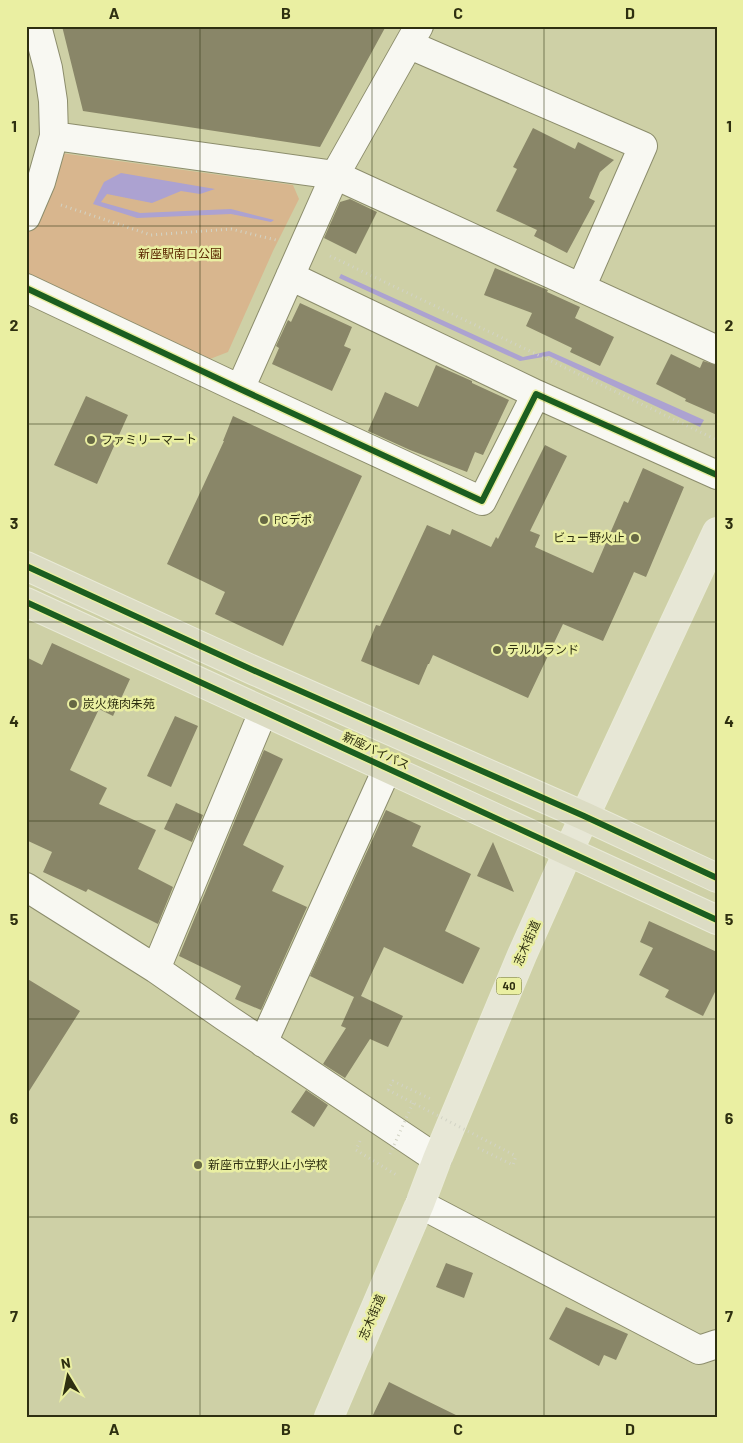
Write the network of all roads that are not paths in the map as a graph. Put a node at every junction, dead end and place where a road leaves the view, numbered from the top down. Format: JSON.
{"nodes":[{"id":1,"x":37,"y":26,"type":"edge"},
{"id":2,"x":414,"y":36,"type":"edge"},
{"id":3,"x":54,"y":136,"type":"junction"},
{"id":4,"x":335,"y":175,"type":"junction"},
{"id":5,"x":31,"y":206,"type":"edge"},
{"id":6,"x":290,"y":276,"type":"junction"},
{"id":7,"x":26,"y":288,"type":"edge"},
{"id":8,"x":581,"y":288,"type":"junction"},
{"id":9,"x":717,"y":350,"type":"edge"},
{"id":10,"x":240,"y":390,"type":"junction"},
{"id":11,"x":536,"y":394,"type":"junction"},
{"id":12,"x":717,"y":475,"type":"edge"},
{"id":13,"x":717,"y":532,"type":"edge"},
{"id":14,"x":26,"y":566,"type":"edge"},
{"id":15,"x":26,"y":602,"type":"edge"},
{"id":16,"x":263,"y":712,"type":"junction"},
{"id":17,"x":387,"y":769,"type":"junction"},
{"id":18,"x":584,"y":816,"type":"junction"},
{"id":19,"x":568,"y":852,"type":"junction"},
{"id":20,"x":717,"y":878,"type":"edge"},
{"id":21,"x":26,"y":887,"type":"edge"},
{"id":22,"x":717,"y":920,"type":"edge"},
{"id":23,"x":156,"y":969,"type":"junction"},
{"id":24,"x":263,"y":1043,"type":"junction"},
{"id":25,"x":437,"y":1159,"type":"junction"},
{"id":26,"x":420,"y":1204,"type":"junction"},
{"id":27,"x":717,"y":1344,"type":"edge"},
{"id":28,"x":336,"y":1415,"type":"edge"}],
"edges":[{"from":1,"to":3,"type":"street"},
{"from":2,"to":4,"type":"street"},
{"from":2,"to":8,"type":"street"},
{"from":3,"to":4,"type":"street"},
{"from":3,"to":5,"type":"street"},
{"from":4,"to":6,"type":"street"},
{"from":4,"to":8,"type":"street"},
{"from":6,"to":10,"type":"street"},
{"from":6,"to":11,"type":"street"},
{"from":7,"to":10,"type":"street"},
{"from":8,"to":9,"type":"street"},
{"from":10,"to":11,"type":"street"},
{"from":11,"to":12,"type":"street"},
{"from":13,"to":18,"type":"main road","name":"志木街道","number":"40"},
{"from":14,"to":18,"type":"highway","name":"新座バイパス"},
{"from":15,"to":16,"type":"highway","name":"新座バイパス"},
{"from":16,"to":17,"type":"highway","name":"新座バイパス"},
{"from":16,"to":23,"type":"street"},
{"from":17,"to":19,"type":"highway","name":"新座バイパス"},
{"from":17,"to":24,"type":"street"},
{"from":18,"to":19,"type":"main road","name":"志木街道","number":"40"},
{"from":18,"to":20,"type":"highway","name":"新座バイパス"},
{"from":19,"to":22,"type":"highway","name":"新座バイパス"},
{"from":19,"to":25,"type":"main road","name":"志木街道","number":"40"},
{"from":21,"to":23,"type":"street"},
{"from":23,"to":24,"type":"street"},
{"from":24,"to":25,"type":"street"},
{"from":25,"to":26,"type":"main road","name":"志木街道","number":"40"},
{"from":26,"to":27,"type":"street"},
{"from":26,"to":28,"type":"main road","name":"志木街道","number":"40"}]}
